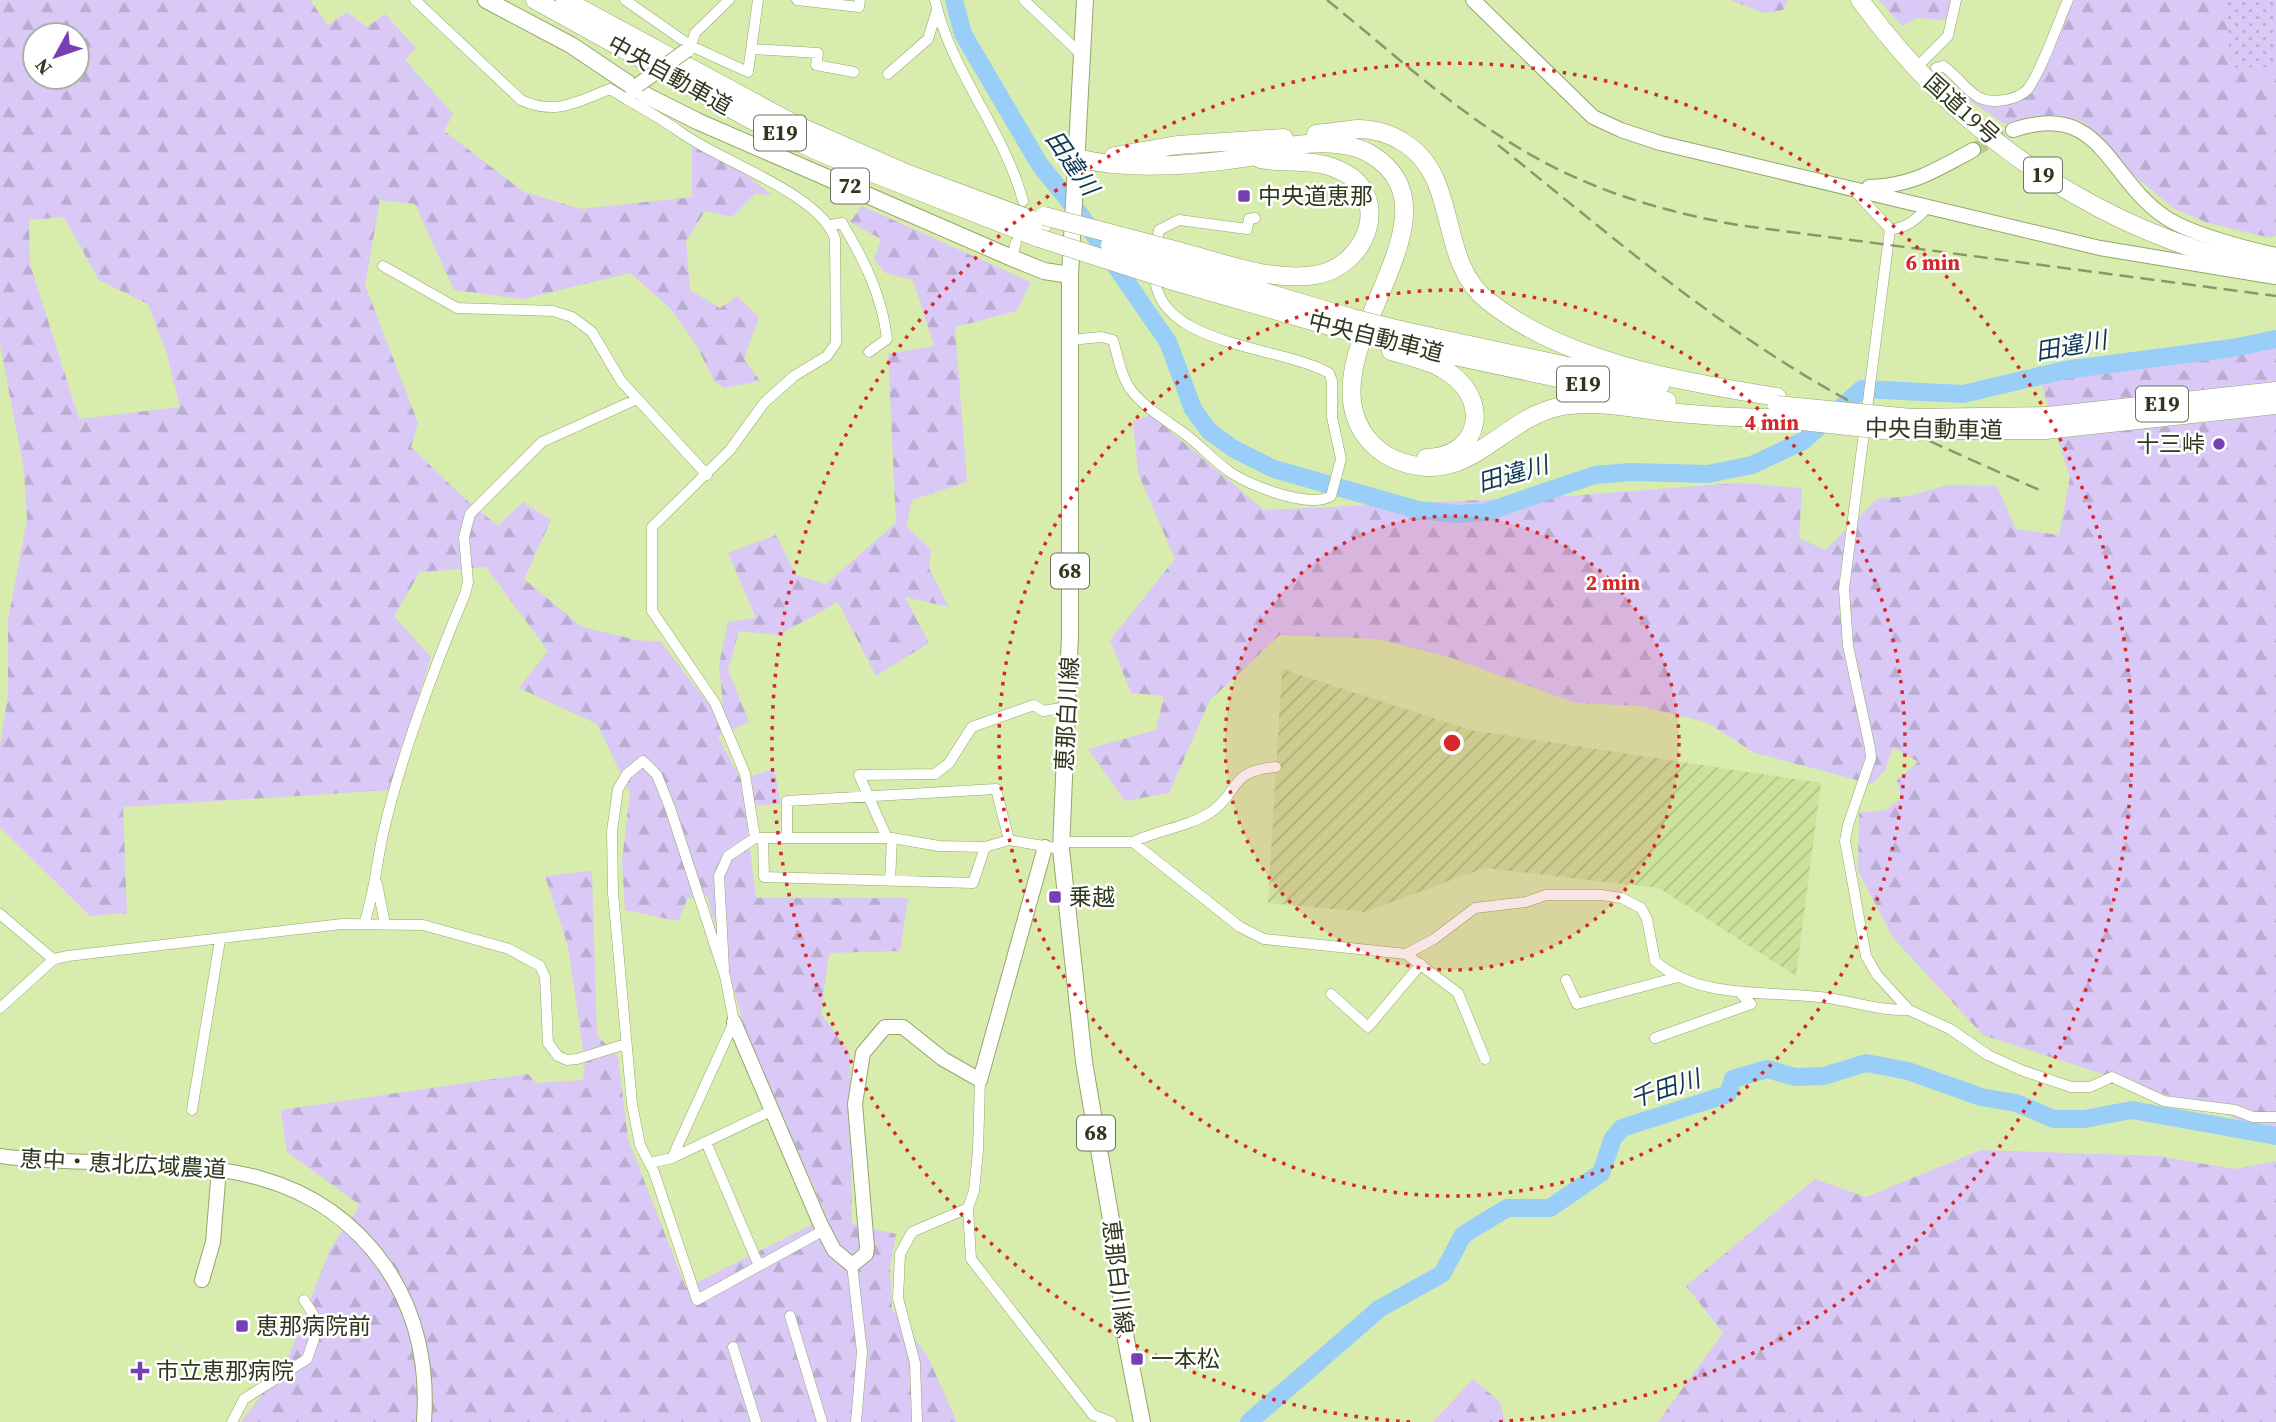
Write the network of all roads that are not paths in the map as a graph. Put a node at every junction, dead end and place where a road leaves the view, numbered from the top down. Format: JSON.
{"nodes":[{"id":1,"x":415,"y":0,"type":"edge"},
{"id":2,"x":486,"y":0,"type":"edge"},
{"id":3,"x":535,"y":0,"type":"edge"},
{"id":4,"x":565,"y":0,"type":"edge"},
{"id":5,"x":625,"y":0,"type":"edge"},
{"id":6,"x":729,"y":0,"type":"edge"},
{"id":7,"x":758,"y":0,"type":"edge"},
{"id":8,"x":797,"y":0,"type":"edge"},
{"id":9,"x":860,"y":0,"type":"edge"},
{"id":10,"x":1024,"y":0,"type":"edge"},
{"id":11,"x":1085,"y":0,"type":"edge"},
{"id":12,"x":1473,"y":0,"type":"edge"},
{"id":13,"x":1860,"y":0,"type":"edge"},
{"id":14,"x":1866,"y":0,"type":"edge"},
{"id":15,"x":1956,"y":0,"type":"edge"},
{"id":16,"x":2068,"y":0,"type":"edge"},
{"id":17,"x":936,"y":5,"type":"edge"},
{"id":18,"x":689,"y":48,"type":"junction"},
{"id":19,"x":752,"y":48,"type":"junction"},
{"id":20,"x":1082,"y":55,"type":"junction"},
{"id":21,"x":1928,"y":66,"type":"junction"},
{"id":22,"x":854,"y":72,"type":"dead end"},
{"id":23,"x":888,"y":74,"type":"dead end"},
{"id":24,"x":633,"y":91,"type":"junction"},
{"id":25,"x":2013,"y":130,"type":"tunnel mouth"},
{"id":26,"x":1344,"y":131,"type":"junction"},
{"id":27,"x":1973,"y":150,"type":"tunnel mouth"},
{"id":28,"x":1252,"y":157,"type":"junction"},
{"id":29,"x":1076,"y":158,"type":"junction"},
{"id":30,"x":1918,"y":180,"type":"junction"},
{"id":31,"x":1853,"y":189,"type":"junction"},
{"id":32,"x":1023,"y":201,"type":"dead end"},
{"id":33,"x":1923,"y":205,"type":"junction"},
{"id":34,"x":1255,"y":218,"type":"dead end"},
{"id":35,"x":831,"y":225,"type":"junction"},
{"id":36,"x":1042,"y":226,"type":"junction"},
{"id":37,"x":1890,"y":229,"type":"junction"},
{"id":38,"x":2276,"y":255,"type":"edge"},
{"id":39,"x":2276,"y":261,"type":"edge"},
{"id":40,"x":383,"y":266,"type":"dead end"},
{"id":41,"x":1174,"y":266,"type":"junction"},
{"id":42,"x":2276,"y":270,"type":"edge"},
{"id":43,"x":1070,"y":275,"type":"junction"},
{"id":44,"x":2276,"y":277,"type":"edge"},
{"id":45,"x":1348,"y":329,"type":"junction"},
{"id":46,"x":1070,"y":340,"type":"junction"},
{"id":47,"x":1395,"y":341,"type":"junction"},
{"id":48,"x":869,"y":352,"type":"dead end"},
{"id":49,"x":2276,"y":391,"type":"edge"},
{"id":50,"x":637,"y":399,"type":"junction"},
{"id":51,"x":2276,"y":405,"type":"edge"},
{"id":52,"x":1776,"y":407,"type":"junction"},
{"id":53,"x":2047,"y":423,"type":"junction"},
{"id":54,"x":707,"y":475,"type":"junction"},
{"id":55,"x":1067,"y":707,"type":"junction"},
{"id":56,"x":1276,"y":767,"type":"dead end"},
{"id":57,"x":867,"y":796,"type":"junction"},
{"id":58,"x":759,"y":838,"type":"junction"},
{"id":59,"x":787,"y":838,"type":"junction"},
{"id":60,"x":890,"y":838,"type":"junction"},
{"id":61,"x":1009,"y":840,"type":"junction"},
{"id":62,"x":1133,"y":842,"type":"junction"},
{"id":63,"x":1056,"y":846,"type":"junction"},
{"id":64,"x":985,"y":847,"type":"junction"},
{"id":65,"x":890,"y":881,"type":"junction"},
{"id":66,"x":377,"y":883,"type":"junction"},
{"id":67,"x":0,"y":914,"type":"edge"},
{"id":68,"x":364,"y":924,"type":"junction"},
{"id":69,"x":385,"y":924,"type":"junction"},
{"id":70,"x":220,"y":940,"type":"junction"},
{"id":71,"x":1406,"y":954,"type":"junction"},
{"id":72,"x":54,"y":960,"type":"junction"},
{"id":73,"x":1420,"y":964,"type":"junction"},
{"id":74,"x":724,"y":976,"type":"junction"},
{"id":75,"x":1678,"y":977,"type":"junction"},
{"id":76,"x":1566,"y":980,"type":"dead end"},
{"id":77,"x":1739,"y":992,"type":"junction"},
{"id":78,"x":1331,"y":995,"type":"dead end"},
{"id":79,"x":0,"y":1008,"type":"edge"},
{"id":80,"x":1909,"y":1010,"type":"junction"},
{"id":81,"x":734,"y":1022,"type":"junction"},
{"id":82,"x":1655,"y":1038,"type":"dead end"},
{"id":83,"x":626,"y":1044,"type":"junction"},
{"id":84,"x":1485,"y":1059,"type":"dead end"},
{"id":85,"x":980,"y":1080,"type":"junction"},
{"id":86,"x":192,"y":1110,"type":"dead end"},
{"id":87,"x":771,"y":1111,"type":"junction"},
{"id":88,"x":2276,"y":1117,"type":"edge"},
{"id":89,"x":706,"y":1142,"type":"junction"},
{"id":90,"x":0,"y":1156,"type":"edge"},
{"id":91,"x":671,"y":1158,"type":"junction"},
{"id":92,"x":650,"y":1163,"type":"junction"},
{"id":93,"x":219,"y":1168,"type":"junction"},
{"id":94,"x":968,"y":1208,"type":"junction"},
{"id":95,"x":824,"y":1230,"type":"junction"},
{"id":96,"x":852,"y":1265,"type":"junction"},
{"id":97,"x":759,"y":1266,"type":"junction"},
{"id":98,"x":202,"y":1280,"type":"dead end"},
{"id":99,"x":304,"y":1300,"type":"dead end"},
{"id":100,"x":790,"y":1316,"type":"dead end"},
{"id":101,"x":733,"y":1348,"type":"dead end"},
{"id":102,"x":232,"y":1422,"type":"edge"},
{"id":103,"x":424,"y":1422,"type":"edge"},
{"id":104,"x":757,"y":1422,"type":"edge"},
{"id":105,"x":822,"y":1422,"type":"edge"},
{"id":106,"x":856,"y":1422,"type":"edge"},
{"id":107,"x":917,"y":1422,"type":"edge"},
{"id":108,"x":1111,"y":1422,"type":"edge"},
{"id":109,"x":1142,"y":1422,"type":"edge"}],
"edges":[{"from":1,"to":24,"type":"street"},
{"from":2,"to":24,"type":"main road","number":"72"},
{"from":3,"to":36,"type":"highway","name":"中央自動車道","number":"E19"},
{"from":4,"to":36,"type":"highway","name":"中央自動車道","number":"E19"},
{"from":5,"to":18,"type":"street"},
{"from":6,"to":18,"type":"street"},
{"from":7,"to":19,"type":"street"},
{"from":8,"to":9,"type":"street"},
{"from":10,"to":20,"type":"street"},
{"from":11,"to":20,"type":"main road","name":"恵那白川線","number":"68"},
{"from":12,"to":31,"type":"street"},
{"from":13,"to":42,"type":"highway","name":"国道19号","number":"19"},
{"from":14,"to":21,"type":"highway","name":"国道19号","number":"19"},
{"from":15,"to":21,"type":"street"},
{"from":16,"to":21,"type":"street"},
{"from":17,"to":23,"type":"street"},
{"from":17,"to":32,"type":"street"},
{"from":18,"to":19,"type":"street"},
{"from":18,"to":24,"type":"street","bridge":true},
{"from":19,"to":22,"type":"street"},
{"from":20,"to":29,"type":"main road","name":"恵那白川線","number":"68"},
{"from":21,"to":39,"type":"highway","name":"国道19号","number":"19"},
{"from":24,"to":35,"type":"street"},
{"from":24,"to":43,"type":"main road","number":"72"},
{"from":25,"to":38,"type":"street"},
{"from":26,"to":29,"type":"highway"},
{"from":26,"to":47,"type":"highway"},
{"from":26,"to":52,"type":"highway"},
{"from":27,"to":30,"type":"street"},
{"from":28,"to":29,"type":"highway"},
{"from":28,"to":41,"type":"highway"},
{"from":28,"to":52,"type":"highway"},
{"from":29,"to":43,"type":"main road","name":"恵那白川線","number":"68"},
{"from":30,"to":31,"type":"street"},
{"from":30,"to":33,"type":"street"},
{"from":31,"to":33,"type":"street"},
{"from":31,"to":37,"type":"street"},
{"from":33,"to":37,"type":"street"},
{"from":33,"to":44,"type":"street"},
{"from":34,"to":46,"type":"street"},
{"from":35,"to":48,"type":"street"},
{"from":35,"to":54,"type":"street"},
{"from":36,"to":41,"type":"highway","name":"中央自動車道","number":"E19","bridge":true},
{"from":36,"to":41,"type":"highway","bridge":true},
{"from":37,"to":80,"type":"street"},
{"from":40,"to":50,"type":"street"},
{"from":41,"to":45,"type":"highway","name":"中央自動車道","number":"E19"},
{"from":41,"to":45,"type":"highway","name":"中央自動車道","number":"E19"},
{"from":43,"to":46,"type":"main road","name":"恵那白川線","number":"68"},
{"from":45,"to":47,"type":"highway","name":"中央自動車道","number":"E19","bridge":true},
{"from":46,"to":55,"type":"main road","name":"恵那白川線","number":"68"},
{"from":47,"to":52,"type":"highway","name":"中央自動車道","number":"E19"},
{"from":49,"to":53,"type":"highway","name":"中央自動車道","number":"E19"},
{"from":50,"to":54,"type":"street"},
{"from":50,"to":66,"type":"street"},
{"from":51,"to":53,"type":"highway","name":"中央自動車道","number":"E19"},
{"from":52,"to":53,"type":"highway","name":"中央自動車道","number":"E19","bridge":true},
{"from":52,"to":53,"type":"highway","name":"中央自動車道","number":"E19","bridge":true},
{"from":54,"to":58,"type":"street"},
{"from":55,"to":57,"type":"street"},
{"from":55,"to":63,"type":"main road","name":"恵那白川線","number":"68"},
{"from":56,"to":62,"type":"street"},
{"from":57,"to":59,"type":"street"},
{"from":57,"to":60,"type":"street"},
{"from":57,"to":61,"type":"street"},
{"from":58,"to":59,"type":"street"},
{"from":58,"to":65,"type":"street"},
{"from":58,"to":74,"type":"street"},
{"from":59,"to":60,"type":"street"},
{"from":60,"to":64,"type":"street"},
{"from":60,"to":65,"type":"street"},
{"from":61,"to":63,"type":"street"},
{"from":61,"to":64,"type":"street"},
{"from":62,"to":63,"type":"street"},
{"from":62,"to":71,"type":"street"},
{"from":63,"to":85,"type":"street"},
{"from":63,"to":109,"type":"main road","name":"恵那白川線","number":"68"},
{"from":64,"to":65,"type":"street"},
{"from":66,"to":68,"type":"street"},
{"from":66,"to":69,"type":"street"},
{"from":67,"to":72,"type":"street"},
{"from":68,"to":69,"type":"street"},
{"from":68,"to":70,"type":"street"},
{"from":69,"to":83,"type":"street"},
{"from":70,"to":72,"type":"street"},
{"from":70,"to":86,"type":"street"},
{"from":71,"to":73,"type":"street"},
{"from":71,"to":75,"type":"street"},
{"from":72,"to":79,"type":"street"},
{"from":73,"to":78,"type":"street"},
{"from":73,"to":84,"type":"street"},
{"from":74,"to":81,"type":"street"},
{"from":74,"to":83,"type":"street"},
{"from":75,"to":76,"type":"street"},
{"from":75,"to":77,"type":"street"},
{"from":77,"to":80,"type":"street"},
{"from":77,"to":82,"type":"street"},
{"from":80,"to":88,"type":"street"},
{"from":81,"to":87,"type":"street"},
{"from":81,"to":91,"type":"street"},
{"from":83,"to":92,"type":"street"},
{"from":85,"to":94,"type":"street"},
{"from":85,"to":96,"type":"street"},
{"from":87,"to":89,"type":"street"},
{"from":87,"to":95,"type":"street"},
{"from":89,"to":91,"type":"street"},
{"from":89,"to":97,"type":"street"},
{"from":90,"to":93,"type":"street","name":"恵中・恵北広域農道"},
{"from":91,"to":92,"type":"street"},
{"from":92,"to":97,"type":"street"},
{"from":93,"to":98,"type":"street"},
{"from":93,"to":103,"type":"street","name":"恵中・恵北広域農道"},
{"from":94,"to":107,"type":"street"},
{"from":94,"to":108,"type":"street"},
{"from":95,"to":96,"type":"street"},
{"from":95,"to":97,"type":"street"},
{"from":96,"to":106,"type":"street"},
{"from":99,"to":102,"type":"street"},
{"from":100,"to":105,"type":"street"},
{"from":101,"to":104,"type":"street"}]}
